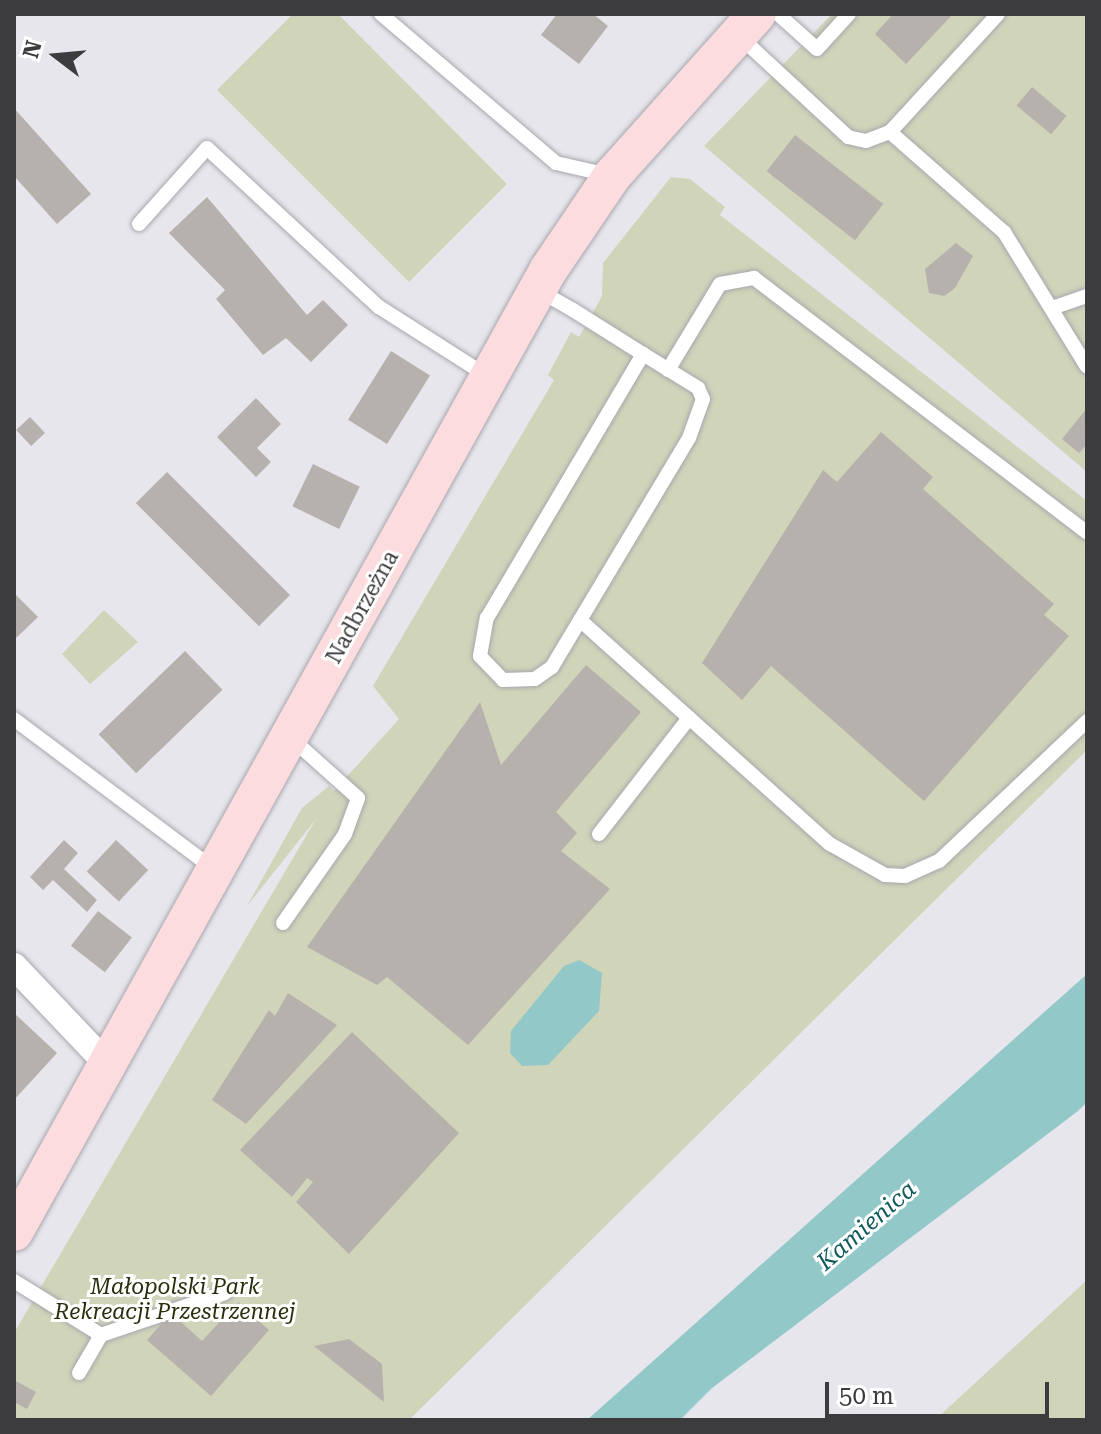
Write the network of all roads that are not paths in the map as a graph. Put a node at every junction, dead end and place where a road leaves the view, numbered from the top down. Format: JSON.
{"nodes":[{"id":1,"x":381,"y":14,"type":"edge"},
{"id":2,"x":778,"y":14,"type":"edge"},
{"id":3,"x":849,"y":14,"type":"edge"},
{"id":4,"x":998,"y":14,"type":"edge"},
{"id":5,"x":748,"y":24,"type":"edge"},
{"id":6,"x":890,"y":132,"type":"junction"},
{"id":7,"x":612,"y":176,"type":"junction"},
{"id":8,"x":139,"y":224,"type":"dead end"},
{"id":9,"x":538,"y":290,"type":"junction"},
{"id":10,"x":1087,"y":296,"type":"edge"},
{"id":11,"x":1052,"y":308,"type":"junction"},
{"id":12,"x":643,"y":354,"type":"junction"},
{"id":13,"x":1087,"y":367,"type":"edge"},
{"id":14,"x":668,"y":370,"type":"junction"},
{"id":15,"x":489,"y":377,"type":"junction"},
{"id":16,"x":1087,"y":533,"type":"edge"},
{"id":17,"x":580,"y":620,"type":"junction"},
{"id":18,"x":689,"y":718,"type":"junction"},
{"id":19,"x":14,"y":719,"type":"edge"},
{"id":20,"x":1087,"y":721,"type":"edge"},
{"id":21,"x":290,"y":737,"type":"junction"},
{"id":22,"x":599,"y":834,"type":"dead end"},
{"id":23,"x":216,"y":870,"type":"junction"},
{"id":24,"x":283,"y":923,"type":"dead end"},
{"id":25,"x":14,"y":966,"type":"edge"},
{"id":26,"x":107,"y":1064,"type":"junction"},
{"id":27,"x":14,"y":1232,"type":"edge"},
{"id":28,"x":14,"y":1281,"type":"edge"},
{"id":29,"x":225,"y":1293,"type":"dead end"},
{"id":30,"x":101,"y":1335,"type":"junction"},
{"id":31,"x":79,"y":1373,"type":"dead end"}],
"edges":[{"from":1,"to":7,"type":"lane"},
{"from":2,"to":3,"type":"lane"},
{"from":4,"to":6,"type":"lane"},
{"from":5,"to":6,"type":"lane"},
{"from":5,"to":7,"type":"street","name":"Nadbrzeżna"},
{"from":6,"to":11,"type":"lane"},
{"from":7,"to":9,"type":"street","name":"Nadbrzeżna"},
{"from":8,"to":15,"type":"lane"},
{"from":9,"to":12,"type":"lane"},
{"from":9,"to":15,"type":"street","name":"Nadbrzeżna"},
{"from":10,"to":11,"type":"lane"},
{"from":11,"to":13,"type":"lane"},
{"from":12,"to":14,"type":"lane"},
{"from":12,"to":17,"type":"lane"},
{"from":14,"to":16,"type":"lane"},
{"from":14,"to":17,"type":"lane"},
{"from":15,"to":21,"type":"street","name":"Nadbrzeżna"},
{"from":17,"to":18,"type":"lane"},
{"from":18,"to":20,"type":"lane"},
{"from":18,"to":22,"type":"lane"},
{"from":19,"to":23,"type":"lane"},
{"from":21,"to":23,"type":"street","name":"Nadbrzeżna"},
{"from":21,"to":24,"type":"lane"},
{"from":23,"to":26,"type":"street","name":"Nadbrzeżna"},
{"from":25,"to":26,"type":"street"},
{"from":26,"to":27,"type":"street","name":"Nadbrzeżna"},
{"from":28,"to":30,"type":"lane"},
{"from":29,"to":30,"type":"lane"},
{"from":30,"to":31,"type":"lane"}]}
